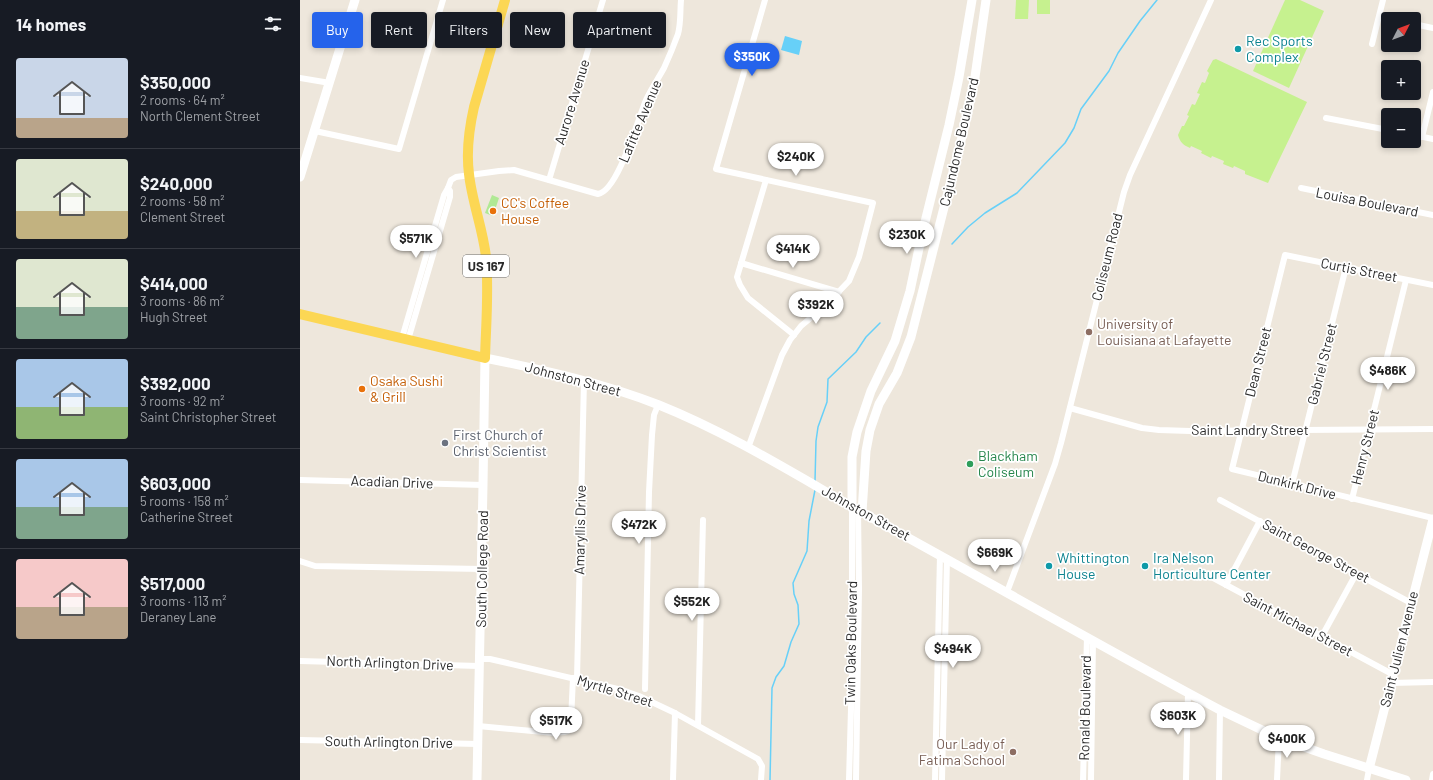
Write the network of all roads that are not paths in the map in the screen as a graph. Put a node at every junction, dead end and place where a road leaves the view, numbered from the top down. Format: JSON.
{"nodes":[{"id":1,"x":356,"y":0,"type":"edge"},
{"id":2,"x":443,"y":0,"type":"edge"},
{"id":3,"x":505,"y":0,"type":"edge"},
{"id":4,"x":603,"y":0,"type":"edge"},
{"id":5,"x":681,"y":0,"type":"edge"},
{"id":6,"x":764,"y":0,"type":"edge"},
{"id":7,"x":972,"y":0,"type":"edge"},
{"id":8,"x":986,"y":0,"type":"edge"},
{"id":9,"x":1211,"y":0,"type":"edge"},
{"id":10,"x":1383,"y":0,"type":"edge"},
{"id":11,"x":1379,"y":17,"type":"joint"},
{"id":12,"x":1421,"y":25,"type":"edge"},
{"id":13,"x":1433,"y":28,"type":"edge"},
{"id":14,"x":1372,"y":44,"type":"dead end"},
{"id":15,"x":300,"y":78,"type":"edge"},
{"id":16,"x":330,"y":83,"type":"junction"},
{"id":17,"x":1433,"y":92,"type":"edge"},
{"id":18,"x":1326,"y":118,"type":"dead end"},
{"id":19,"x":1381,"y":129,"type":"edge"},
{"id":20,"x":315,"y":131,"type":"junction"},
{"id":21,"x":1422,"y":137,"type":"joint"},
{"id":22,"x":1433,"y":139,"type":"edge"},
{"id":23,"x":944,"y":148,"type":"junction"},
{"id":24,"x":304,"y":150,"type":"edge"},
{"id":25,"x":958,"y":151,"type":"junction"},
{"id":26,"x":469,"y":175,"type":"junction"},
{"id":27,"x":300,"y":176,"type":"edge"},
{"id":28,"x":549,"y":180,"type":"junction"},
{"id":29,"x":766,"y":180,"type":"junction"},
{"id":30,"x":448,"y":188,"type":"junction"},
{"id":31,"x":1301,"y":188,"type":"dead end"},
{"id":32,"x":1433,"y":215,"type":"edge"},
{"id":33,"x":431,"y":240,"type":"junction"},
{"id":34,"x":437,"y":241,"type":"junction"},
{"id":35,"x":1285,"y":255,"type":"joint"},
{"id":36,"x":741,"y":263,"type":"junction"},
{"id":37,"x":1346,"y":268,"type":"junction"},
{"id":38,"x":1406,"y":280,"type":"junction"},
{"id":39,"x":1433,"y":285,"type":"edge"},
{"id":40,"x":839,"y":292,"type":"junction"},
{"id":41,"x":905,"y":306,"type":"junction"},
{"id":42,"x":918,"y":310,"type":"junction"},
{"id":43,"x":300,"y":314,"type":"edge"},
{"id":44,"x":794,"y":335,"type":"junction"},
{"id":45,"x":405,"y":339,"type":"junction"},
{"id":46,"x":485,"y":358,"type":"junction"},
{"id":47,"x":584,"y":380,"type":"junction"},
{"id":48,"x":658,"y":405,"type":"junction"},
{"id":49,"x":1070,"y":408,"type":"junction"},
{"id":50,"x":1433,"y":429,"type":"edge"},
{"id":51,"x":1242,"y":430,"type":"junction"},
{"id":52,"x":1306,"y":430,"type":"junction"},
{"id":53,"x":1369,"y":430,"type":"junction"},
{"id":54,"x":748,"y":448,"type":"junction"},
{"id":55,"x":1232,"y":469,"type":"joint"},
{"id":56,"x":300,"y":480,"type":"edge"},
{"id":57,"x":1292,"y":484,"type":"junction"},
{"id":58,"x":483,"y":485,"type":"junction"},
{"id":59,"x":1352,"y":498,"type":"junction"},
{"id":60,"x":1220,"y":500,"type":"dead end"},
{"id":61,"x":857,"y":509,"type":"junction"},
{"id":62,"x":1433,"y":518,"type":"edge"},
{"id":63,"x":703,"y":520,"type":"dead end"},
{"id":64,"x":1260,"y":521,"type":"junction"},
{"id":65,"x":944,"y":557,"type":"junction"},
{"id":66,"x":300,"y":561,"type":"edge"},
{"id":67,"x":482,"y":569,"type":"junction"},
{"id":68,"x":1204,"y":573,"type":"dead end"},
{"id":69,"x":1356,"y":574,"type":"junction"},
{"id":70,"x":1226,"y":585,"type":"junction"},
{"id":71,"x":1007,"y":592,"type":"junction"},
{"id":72,"x":1411,"y":603,"type":"junction"},
{"id":73,"x":1322,"y":636,"type":"junction"},
{"id":74,"x":1090,"y":639,"type":"junction"},
{"id":75,"x":300,"y":661,"type":"edge"},
{"id":76,"x":479,"y":662,"type":"junction"},
{"id":77,"x":1392,"y":678,"type":"junction"},
{"id":78,"x":575,"y":679,"type":"junction"},
{"id":79,"x":1433,"y":682,"type":"edge"},
{"id":80,"x":645,"y":689,"type":"dead end"},
{"id":81,"x":1188,"y":694,"type":"junction"},
{"id":82,"x":1220,"y":710,"type":"junction"},
{"id":83,"x":675,"y":713,"type":"junction"},
{"id":84,"x":1084,"y":724,"type":"junction"},
{"id":85,"x":1092,"y":724,"type":"junction"},
{"id":86,"x":698,"y":725,"type":"junction"},
{"id":87,"x":478,"y":726,"type":"junction"},
{"id":88,"x":1279,"y":738,"type":"junction"},
{"id":89,"x":300,"y":740,"type":"edge"},
{"id":90,"x":478,"y":744,"type":"junction"},
{"id":91,"x":1369,"y":769,"type":"junction"},
{"id":92,"x":1433,"y":774,"type":"edge"},
{"id":93,"x":477,"y":780,"type":"edge"},
{"id":94,"x":673,"y":780,"type":"edge"},
{"id":95,"x":761,"y":780,"type":"edge"},
{"id":96,"x":849,"y":780,"type":"edge"},
{"id":97,"x":856,"y":780,"type":"edge"},
{"id":98,"x":935,"y":780,"type":"edge"},
{"id":99,"x":942,"y":780,"type":"edge"},
{"id":100,"x":1083,"y":780,"type":"edge"},
{"id":101,"x":1091,"y":780,"type":"edge"},
{"id":102,"x":1186,"y":780,"type":"edge"},
{"id":103,"x":1219,"y":780,"type":"edge"},
{"id":104,"x":1277,"y":780,"type":"edge"},
{"id":105,"x":1367,"y":780,"type":"edge"},
{"id":106,"x":1406,"y":780,"type":"edge"},
{"id":107,"x":1432,"y":780,"type":"edge"}],
"edges":[{"from":1,"to":16,"type":"main road"},
{"from":2,"to":20,"type":"street"},
{"from":3,"to":26,"type":"main road","number":"US 167"},
{"from":4,"to":28,"type":"street","name":"Aurore Avenue"},
{"from":5,"to":28,"type":"street","name":"Lafitte Avenue"},
{"from":6,"to":29,"type":"street"},
{"from":7,"to":23,"type":"main road","name":"Cajundome Boulevard"},
{"from":8,"to":25,"type":"main road","name":"Cajundome Boulevard"},
{"from":9,"to":49,"type":"street","name":"Coliseum Road"},
{"from":10,"to":11,"type":"street"},
{"from":11,"to":14,"type":"street"},
{"from":12,"to":13,"type":"street"},
{"from":15,"to":16,"type":"street"},
{"from":16,"to":20,"type":"main road"},
{"from":17,"to":21,"type":"street"},
{"from":18,"to":19,"type":"street"},
{"from":20,"to":24,"type":"main road"},
{"from":21,"to":22,"type":"street"},
{"from":23,"to":25,"type":"main road"},
{"from":23,"to":41,"type":"main road","name":"Cajundome Boulevard"},
{"from":24,"to":27,"type":"main road"},
{"from":25,"to":42,"type":"main road","name":"Cajundome Boulevard"},
{"from":26,"to":28,"type":"street"},
{"from":26,"to":30,"type":"street"},
{"from":26,"to":46,"type":"main road","number":"US 167"},
{"from":29,"to":36,"type":"street"},
{"from":29,"to":40,"type":"street"},
{"from":30,"to":33,"type":"street"},
{"from":30,"to":34,"type":"street"},
{"from":31,"to":32,"type":"street","name":"Louisa Boulevard"},
{"from":33,"to":34,"type":"street"},
{"from":33,"to":45,"type":"street"},
{"from":34,"to":45,"type":"street"},
{"from":35,"to":37,"type":"street","name":"Curtis Street"},
{"from":35,"to":51,"type":"street","name":"Dean Street"},
{"from":36,"to":40,"type":"street"},
{"from":36,"to":44,"type":"street"},
{"from":37,"to":38,"type":"street","name":"Curtis Street"},
{"from":37,"to":52,"type":"street","name":"Gabriel Street"},
{"from":38,"to":39,"type":"street","name":"Curtis Street"},
{"from":38,"to":53,"type":"street","name":"Henry Street"},
{"from":40,"to":44,"type":"street"},
{"from":41,"to":42,"type":"main road"},
{"from":41,"to":61,"type":"main road","name":"Cajundome Boulevard"},
{"from":42,"to":61,"type":"main road","name":"Cajundome Boulevard"},
{"from":43,"to":45,"type":"main road","name":"Johnston Street"},
{"from":44,"to":54,"type":"street"},
{"from":45,"to":46,"type":"main road","name":"Johnston Street"},
{"from":46,"to":47,"type":"main road","name":"Johnston Street"},
{"from":46,"to":58,"type":"main road","name":"South College Road"},
{"from":47,"to":48,"type":"main road","name":"Johnston Street"},
{"from":47,"to":78,"type":"street","name":"Amaryllis Drive"},
{"from":48,"to":54,"type":"main road","name":"Johnston Street"},
{"from":48,"to":80,"type":"street"},
{"from":49,"to":51,"type":"street","name":"Saint Landry Street"},
{"from":49,"to":71,"type":"street","name":"Coliseum Road"},
{"from":50,"to":53,"type":"street","name":"Saint Landry Street"},
{"from":51,"to":52,"type":"street","name":"Saint Landry Street"},
{"from":51,"to":55,"type":"street","name":"Dean Street"},
{"from":52,"to":53,"type":"street","name":"Saint Landry Street"},
{"from":52,"to":57,"type":"street","name":"Gabriel Street"},
{"from":53,"to":59,"type":"street","name":"Henry Street"},
{"from":54,"to":61,"type":"main road","name":"Johnston Street"},
{"from":55,"to":57,"type":"street","name":"Dunkirk Drive"},
{"from":56,"to":58,"type":"street","name":"Acadian Drive"},
{"from":57,"to":59,"type":"street","name":"Dunkirk Drive"},
{"from":58,"to":67,"type":"main road","name":"South College Road"},
{"from":59,"to":62,"type":"street","name":"Dunkirk Drive"},
{"from":60,"to":64,"type":"street","name":"Saint George Street"},
{"from":61,"to":65,"type":"main road","name":"Johnston Street"},
{"from":61,"to":96,"type":"street","name":"Twin Oaks Boulevard"},
{"from":61,"to":97,"type":"street","name":"Twin Oaks Boulevard"},
{"from":62,"to":72,"type":"main road","name":"Saint Julien Avenue"},
{"from":63,"to":86,"type":"street"},
{"from":64,"to":69,"type":"street","name":"Saint George Street"},
{"from":64,"to":70,"type":"street"},
{"from":65,"to":71,"type":"main road","name":"Johnston Street"},
{"from":65,"to":98,"type":"street"},
{"from":65,"to":99,"type":"street"},
{"from":66,"to":67,"type":"street"},
{"from":67,"to":76,"type":"main road","name":"South College Road"},
{"from":68,"to":70,"type":"street","name":"Saint Michael Street"},
{"from":69,"to":72,"type":"street","name":"Saint George Street"},
{"from":69,"to":73,"type":"street"},
{"from":70,"to":73,"type":"street","name":"Saint Michael Street"},
{"from":71,"to":74,"type":"main road","name":"Johnston Street"},
{"from":72,"to":77,"type":"main road","name":"Saint Julien Avenue"},
{"from":73,"to":77,"type":"street","name":"Saint Michael Street"},
{"from":74,"to":81,"type":"main road","name":"Johnston Street"},
{"from":74,"to":84,"type":"street","name":"Ronald Boulevard"},
{"from":74,"to":85,"type":"street","name":"Ronald Boulevard"},
{"from":75,"to":76,"type":"street","name":"North Arlington Drive"},
{"from":76,"to":78,"type":"street","name":"Myrtle Street"},
{"from":76,"to":87,"type":"main road","name":"South College Road"},
{"from":77,"to":79,"type":"street"},
{"from":77,"to":91,"type":"main road","name":"Saint Julien Avenue"},
{"from":78,"to":83,"type":"street","name":"Myrtle Street"},
{"from":78,"to":87,"type":"street","name":"Amaryllis Drive"},
{"from":81,"to":82,"type":"main road","name":"Johnston Street"},
{"from":81,"to":102,"type":"street"},
{"from":82,"to":88,"type":"main road","name":"Johnston Street"},
{"from":82,"to":103,"type":"street"},
{"from":83,"to":86,"type":"street","name":"Myrtle Street"},
{"from":83,"to":94,"type":"street"},
{"from":84,"to":85,"type":"street"},
{"from":84,"to":100,"type":"street","name":"Ronald Boulevard"},
{"from":85,"to":101,"type":"street","name":"Ronald Boulevard"},
{"from":86,"to":95,"type":"street","name":"Myrtle Street"},
{"from":87,"to":90,"type":"main road","name":"South College Road"},
{"from":88,"to":91,"type":"main road","name":"Johnston Street"},
{"from":88,"to":104,"type":"street"},
{"from":89,"to":90,"type":"street","name":"South Arlington Drive"},
{"from":90,"to":93,"type":"main road","name":"South College Road"},
{"from":91,"to":105,"type":"street","name":"Saint Julien Avenue"},
{"from":91,"to":106,"type":"main road","name":"Johnston Street"},
{"from":92,"to":107,"type":"street"}]}
